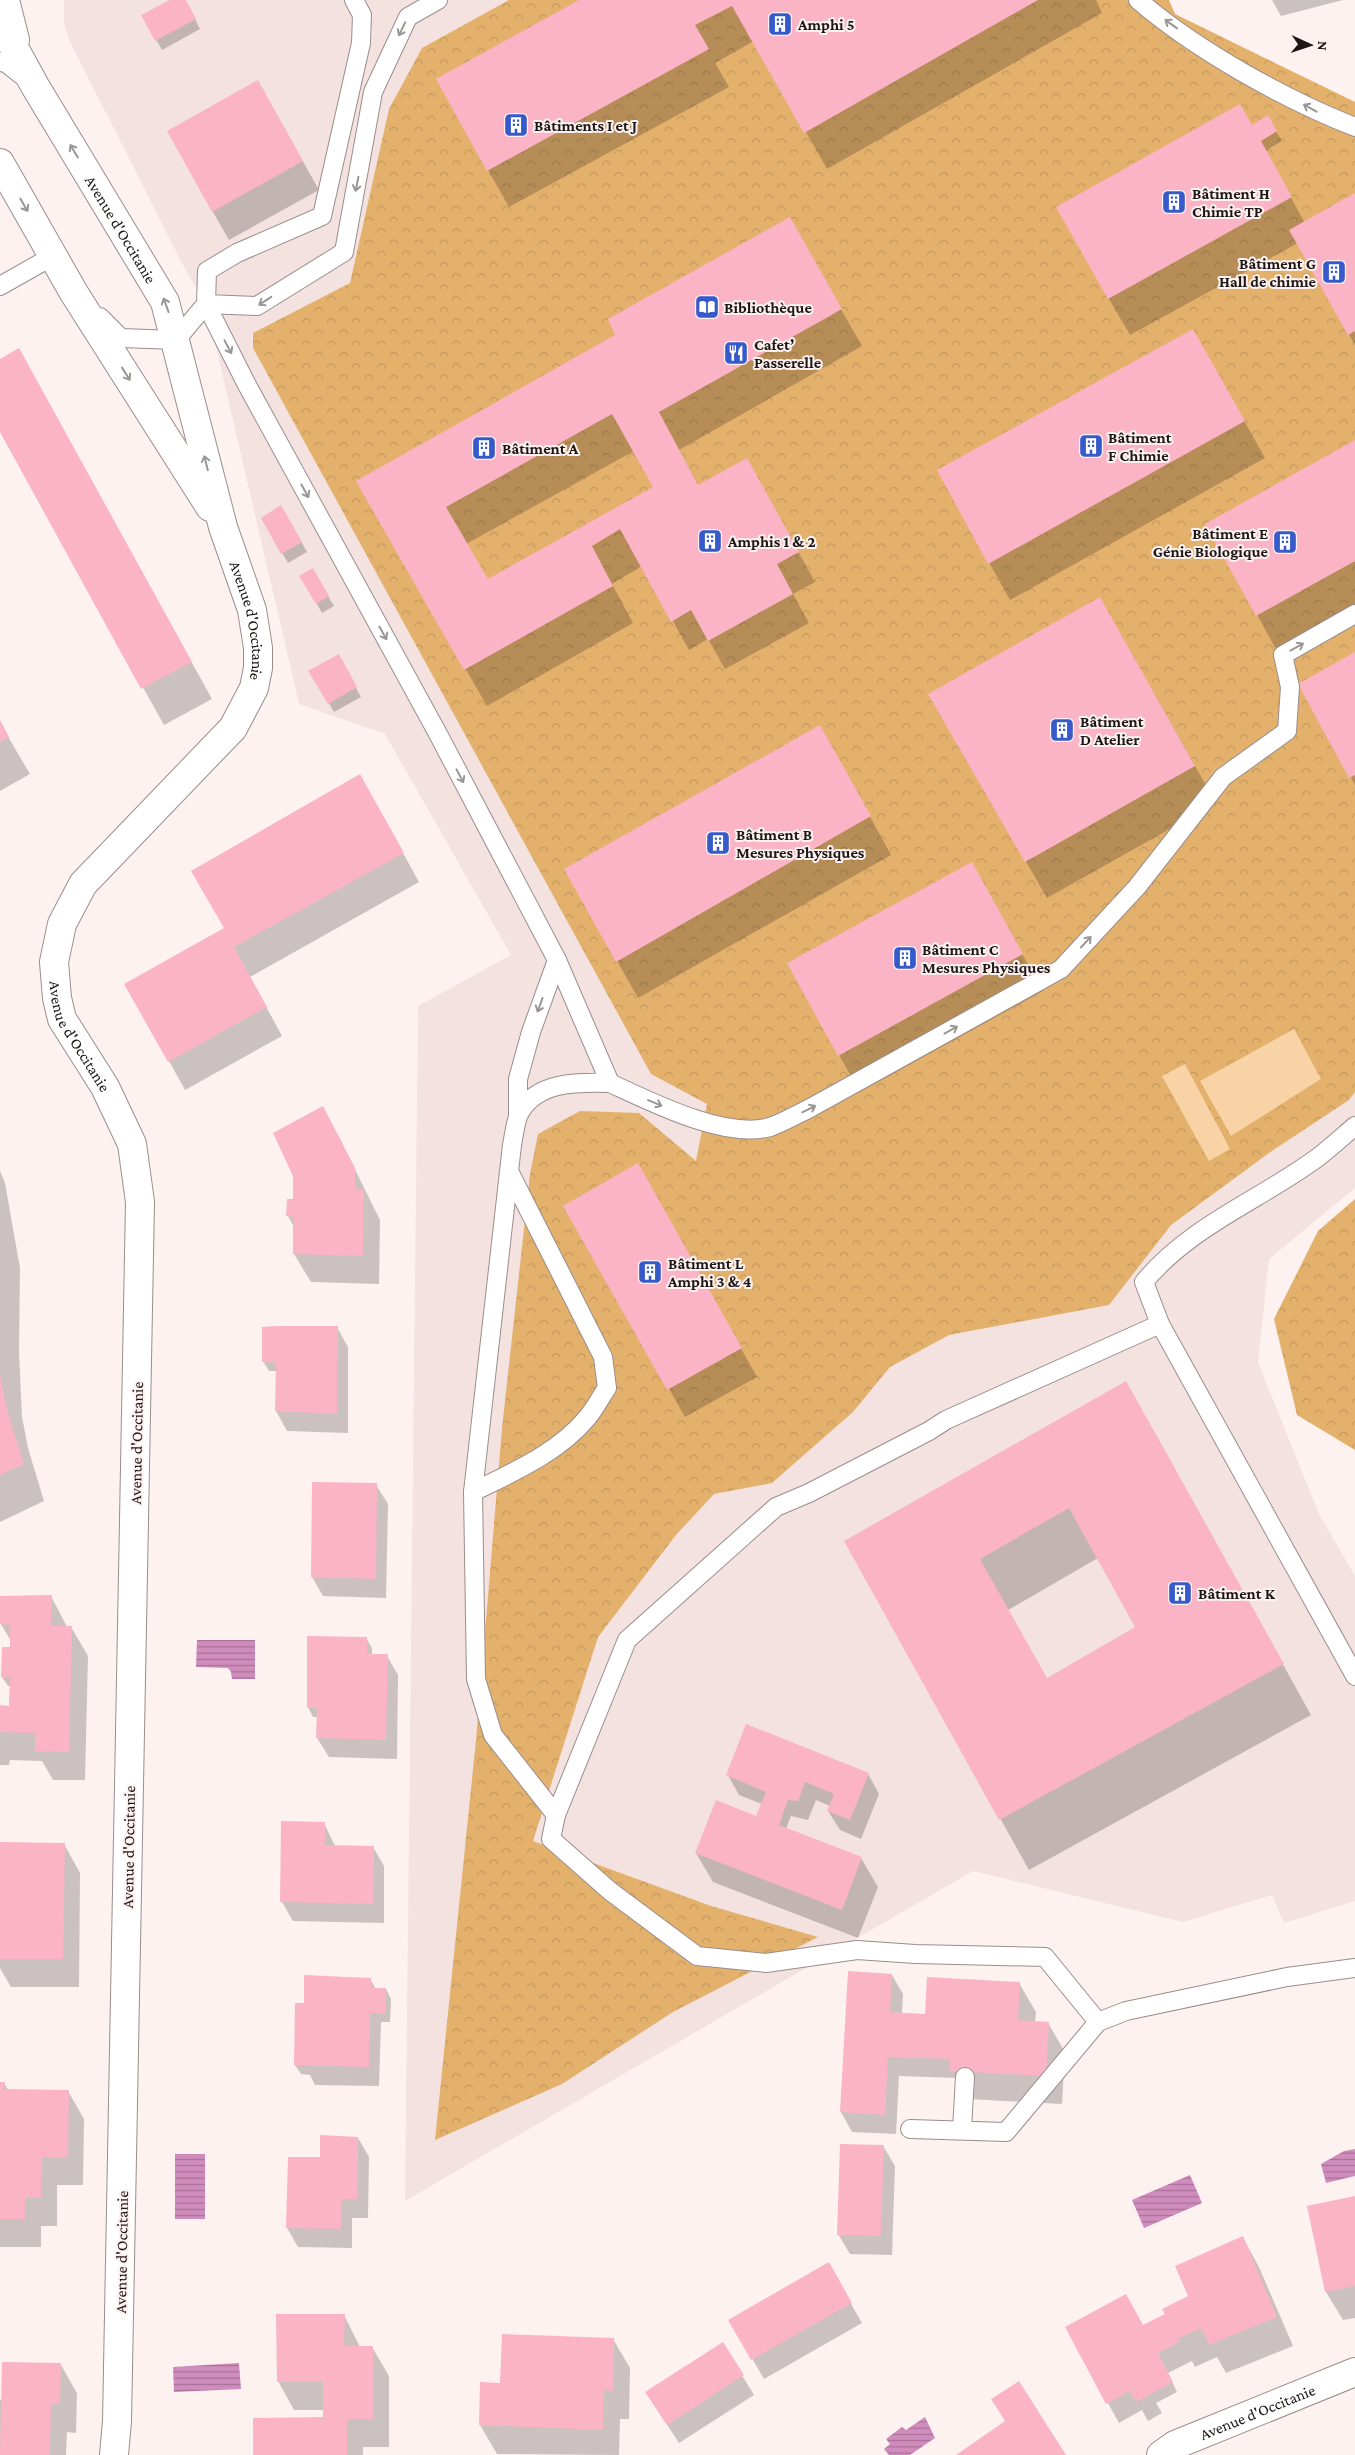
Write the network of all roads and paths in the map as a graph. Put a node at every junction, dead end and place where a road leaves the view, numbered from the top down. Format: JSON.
{"nodes":[{"id":1,"x":5,"y":0,"type":"edge"},
{"id":2,"x":438,"y":0,"type":"edge"},
{"id":3,"x":1138,"y":0,"type":"edge"},
{"id":4,"x":356,"y":1,"type":"edge"},
{"id":5,"x":0,"y":22,"type":"edge"},
{"id":6,"x":10,"y":61,"type":"edge"},
{"id":7,"x":1355,"y":127,"type":"edge"},
{"id":8,"x":0,"y":163,"type":"edge"},
{"id":9,"x":54,"y":256,"type":"junction"},
{"id":10,"x":0,"y":286,"type":"edge"},
{"id":11,"x":74,"y":293,"type":"junction"},
{"id":12,"x":206,"y":304,"type":"junction"},
{"id":13,"x":176,"y":340,"type":"junction"},
{"id":14,"x":222,"y":527,"type":"junction"},
{"id":15,"x":1355,"y":614,"type":"edge"},
{"id":16,"x":557,"y":960,"type":"junction"},
{"id":17,"x":610,"y":1083,"type":"junction"},
{"id":18,"x":518,"y":1115,"type":"junction"},
{"id":19,"x":1355,"y":1126,"type":"edge"},
{"id":20,"x":510,"y":1173,"type":"junction"},
{"id":21,"x":1160,"y":1324,"type":"junction"},
{"id":22,"x":473,"y":1492,"type":"junction"},
{"id":23,"x":1355,"y":1676,"type":"edge"},
{"id":24,"x":556,"y":1814,"type":"junction"},
{"id":25,"x":1355,"y":1968,"type":"edge"},
{"id":26,"x":1098,"y":2022,"type":"junction"},
{"id":27,"x":965,"y":2077,"type":"dead end"},
{"id":28,"x":910,"y":2129,"type":"dead end"},
{"id":29,"x":962,"y":2129,"type":"junction"},
{"id":30,"x":1355,"y":2372,"type":"edge"},
{"id":31,"x":114,"y":2455,"type":"edge"},
{"id":32,"x":1161,"y":2455,"type":"edge"}],
"edges":[{"from":1,"to":6,"type":"street","name":"Avenue d'Occitanie"},
{"from":2,"to":12,"type":"lane","one_way":true},
{"from":7,"to":3,"type":"lane","one_way":true},
{"from":4,"to":12,"type":"lane"},
{"from":5,"to":6,"type":"street","name":"Avenue d'Occitanie"},
{"from":13,"to":6,"type":"street","name":"Avenue d'Occitanie","one_way":true},
{"from":8,"to":9,"type":"street","name":"Avenue d'Occitanie","one_way":true},
{"from":9,"to":10,"type":"lane"},
{"from":9,"to":11,"type":"street","name":"Avenue d'Occitanie"},
{"from":11,"to":13,"type":"lane"},
{"from":11,"to":14,"type":"street","name":"Avenue d'Occitanie","one_way":true},
{"from":12,"to":13,"type":"lane"},
{"from":12,"to":16,"type":"lane","one_way":true},
{"from":14,"to":13,"type":"street","name":"Avenue d'Occitanie","one_way":true},
{"from":14,"to":31,"type":"street","name":"Avenue d'Occitanie"},
{"from":17,"to":15,"type":"lane","one_way":true},
{"from":16,"to":17,"type":"lane"},
{"from":16,"to":18,"type":"lane","one_way":true},
{"from":17,"to":18,"type":"lane"},
{"from":18,"to":20,"type":"lane"},
{"from":19,"to":21,"type":"lane"},
{"from":20,"to":22,"type":"lane"},
{"from":20,"to":22,"type":"lane"},
{"from":21,"to":23,"type":"lane"},
{"from":21,"to":24,"type":"lane"},
{"from":22,"to":24,"type":"lane"},
{"from":24,"to":26,"type":"lane"},
{"from":25,"to":26,"type":"lane"},
{"from":26,"to":29,"type":"lane"},
{"from":27,"to":29,"type":"lane"},
{"from":28,"to":29,"type":"lane"},
{"from":30,"to":32,"type":"street","name":"Avenue d'Occitanie"}]}
